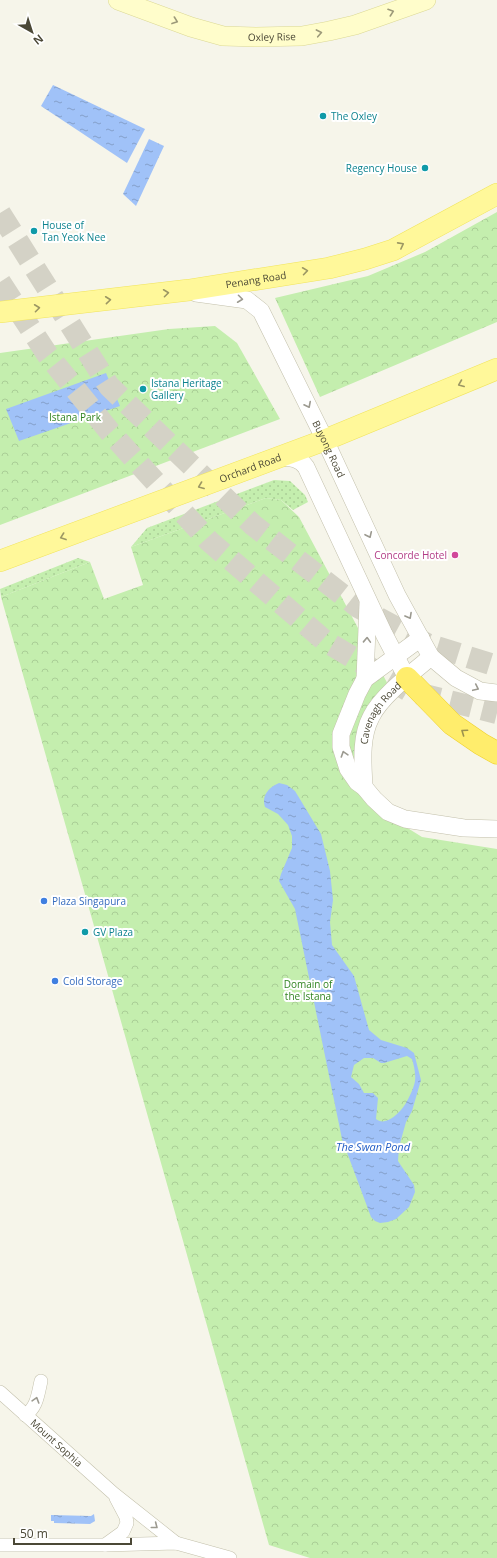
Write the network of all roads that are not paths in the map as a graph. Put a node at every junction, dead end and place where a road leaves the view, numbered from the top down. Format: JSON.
{"nodes":[{"id":1,"x":118,"y":0,"type":"edge"},
{"id":2,"x":426,"y":0,"type":"edge"},
{"id":3,"x":497,"y":194,"type":"edge"},
{"id":4,"x":497,"y":206,"type":"edge"},
{"id":5,"x":471,"y":208,"type":"junction"},
{"id":6,"x":189,"y":290,"type":"junction"},
{"id":7,"x":0,"y":312,"type":"edge"},
{"id":8,"x":497,"y":369,"type":"edge"},
{"id":9,"x":325,"y":440,"type":"junction"},
{"id":10,"x":277,"y":457,"type":"junction"},
{"id":11,"x":0,"y":561,"type":"edge"},
{"id":12,"x":368,"y":600,"type":"junction"},
{"id":13,"x":420,"y":638,"type":"junction"},
{"id":14,"x":395,"y":655,"type":"junction"},
{"id":15,"x":431,"y":657,"type":"junction"},
{"id":16,"x":407,"y":678,"type":"junction"},
{"id":17,"x":365,"y":679,"type":"junction"},
{"id":18,"x":497,"y":692,"type":"edge"},
{"id":19,"x":497,"y":753,"type":"edge"},
{"id":20,"x":364,"y":786,"type":"junction"},
{"id":21,"x":497,"y":829,"type":"edge"},
{"id":22,"x":41,"y":1381,"type":"dead end"},
{"id":23,"x":0,"y":1392,"type":"edge"},
{"id":24,"x":25,"y":1415,"type":"junction"},
{"id":25,"x":113,"y":1493,"type":"junction"},
{"id":26,"x":176,"y":1543,"type":"junction"},
{"id":27,"x":0,"y":1545,"type":"edge"},
{"id":28,"x":105,"y":1545,"type":"junction"},
{"id":29,"x":230,"y":1558,"type":"edge"}],
"edges":[{"from":1,"to":2,"type":"main road","name":"Oxley Rise","one_way":true},
{"from":3,"to":5,"type":"main road","name":"Penang Road"},
{"from":4,"to":5,"type":"main road"},
{"from":6,"to":5,"type":"main road","name":"Penang Road","one_way":true},
{"from":7,"to":6,"type":"main road","name":"Penang Road","one_way":true},
{"from":6,"to":9,"type":"street","name":"Buyong Road","one_way":true},
{"from":8,"to":9,"type":"main road","name":"Orchard Road","one_way":true},
{"from":9,"to":10,"type":"main road","name":"Orchard Road"},
{"from":9,"to":13,"type":"street","name":"Buyong Road","one_way":true},
{"from":10,"to":11,"type":"main road","name":"Orchard Road","one_way":true},
{"from":10,"to":12,"type":"street"},
{"from":12,"to":14,"type":"street"},
{"from":17,"to":12,"type":"street","one_way":true},
{"from":13,"to":14,"type":"street"},
{"from":13,"to":15,"type":"street","name":"Buyong Road"},
{"from":14,"to":16,"type":"street"},
{"from":14,"to":17,"type":"street"},
{"from":15,"to":16,"type":"street","name":"Cavenagh Road"},
{"from":15,"to":18,"type":"street","name":"Buyong Road","one_way":true},
{"from":19,"to":16,"type":"highway","one_way":true},
{"from":16,"to":20,"type":"street","name":"Cavenagh Road"},
{"from":20,"to":17,"type":"street","one_way":true},
{"from":20,"to":21,"type":"street"},
{"from":24,"to":22,"type":"street","one_way":true},
{"from":23,"to":24,"type":"street","name":"Mount Sophia"},
{"from":24,"to":25,"type":"street","name":"Mount Sophia"},
{"from":25,"to":26,"type":"street","name":"Mount Sophia","one_way":true},
{"from":25,"to":28,"type":"street","name":"Mount Sophia"},
{"from":26,"to":28,"type":"street"},
{"from":26,"to":29,"type":"street"},
{"from":27,"to":28,"type":"street"}]}
